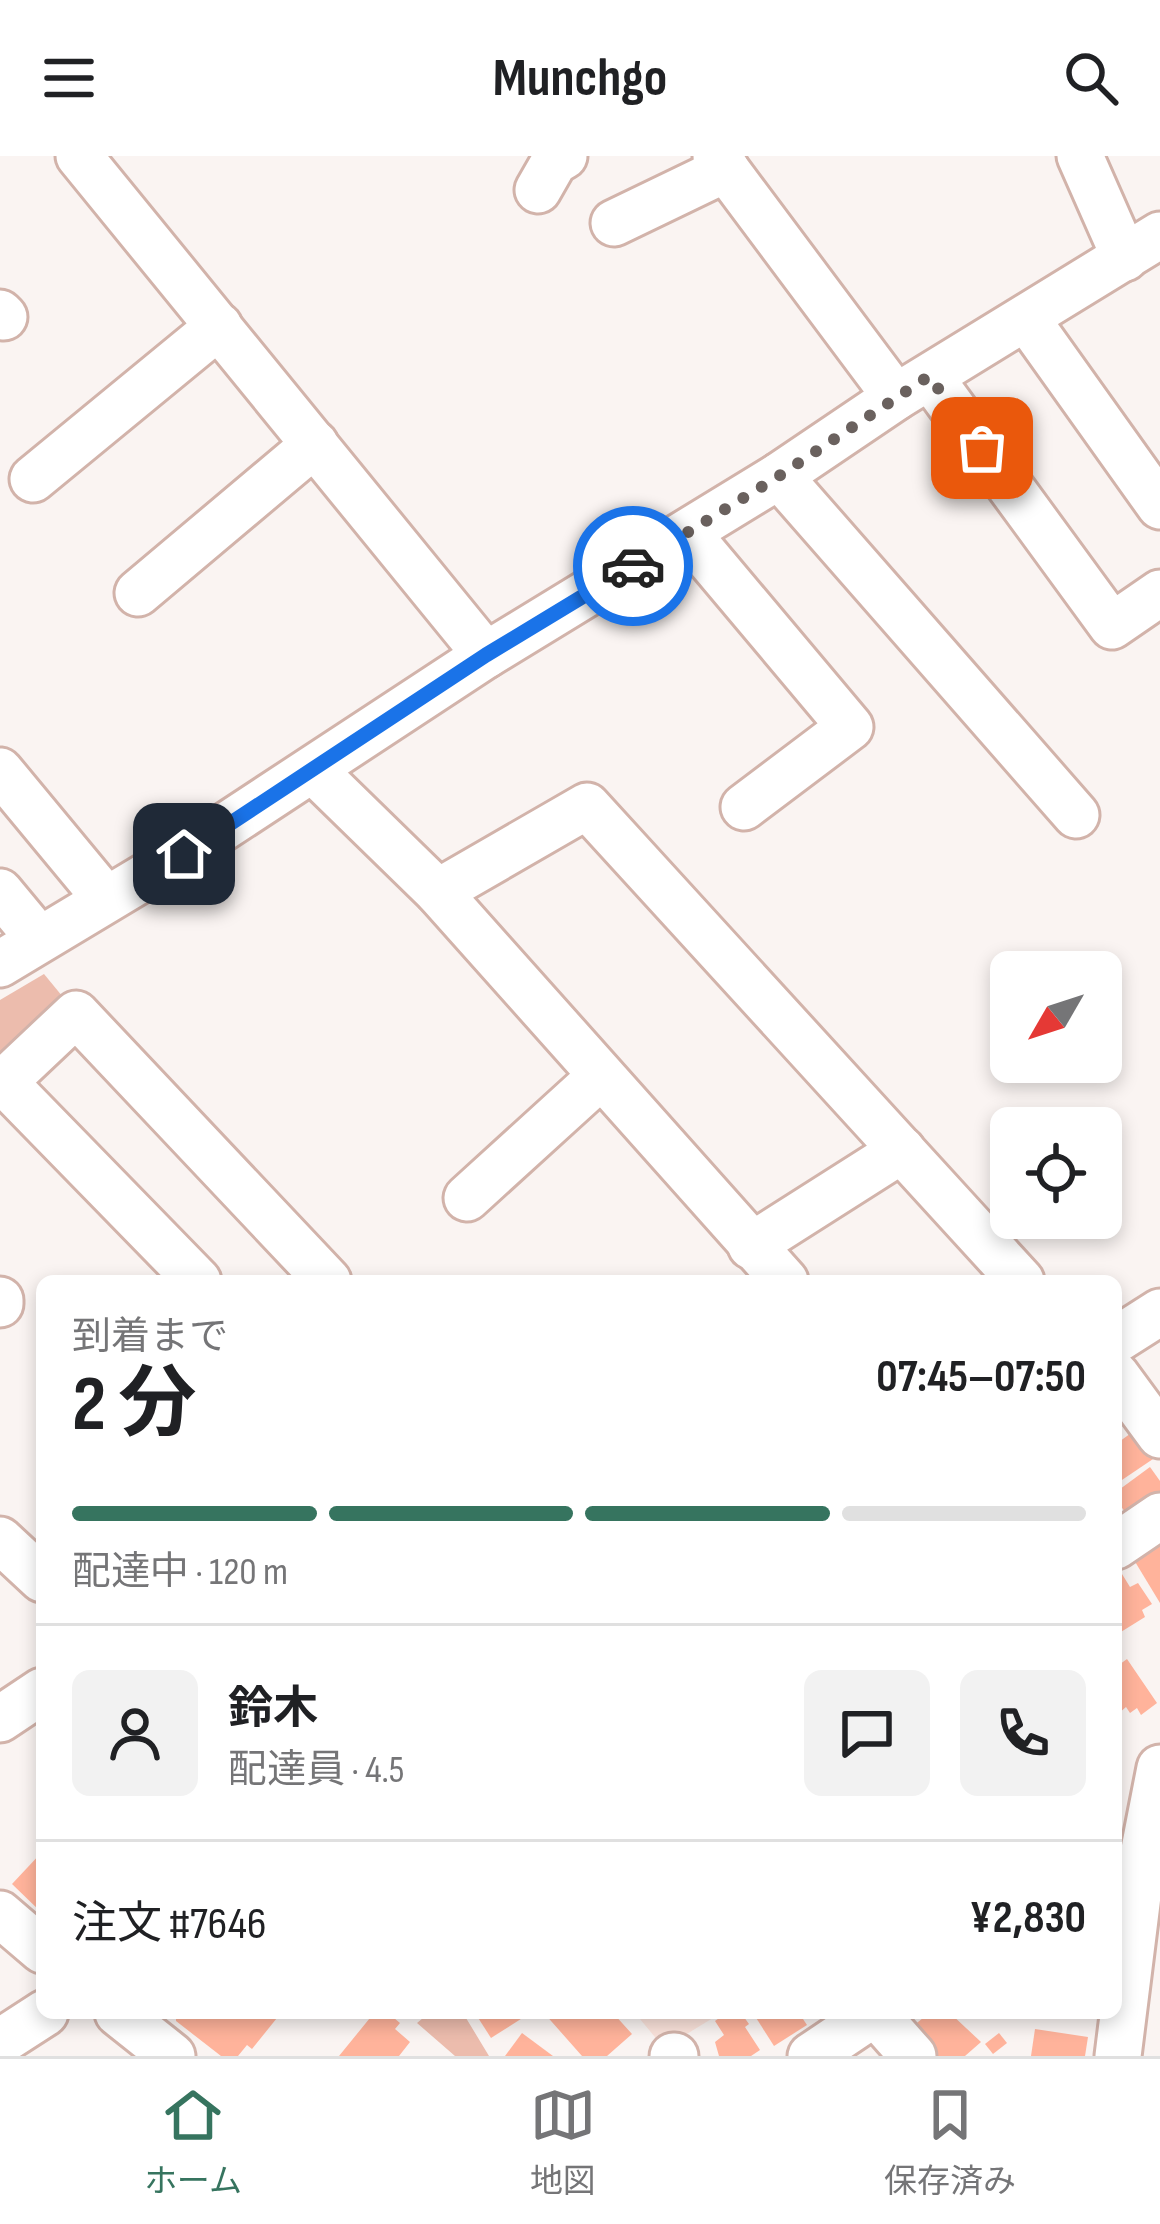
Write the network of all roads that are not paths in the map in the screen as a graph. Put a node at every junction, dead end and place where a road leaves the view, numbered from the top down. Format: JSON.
{"nodes":[{"id":1,"x":80,"y":156,"type":"edge"},
{"id":2,"x":1080,"y":156,"type":"edge"},
{"id":3,"x":721,"y":162,"type":"edge"},
{"id":4,"x":614,"y":223,"type":"dead end"},
{"id":5,"x":1142,"y":246,"type":"edge"},
{"id":6,"x":1026,"y":318,"type":"junction"},
{"id":7,"x":219,"y":326,"type":"junction"},
{"id":8,"x":913,"y":387,"type":"junction"},
{"id":9,"x":315,"y":444,"type":"junction"},
{"id":10,"x":779,"y":476,"type":"junction"},
{"id":11,"x":33,"y":479,"type":"dead end"},
{"id":12,"x":1160,"y":506,"type":"edge"},
{"id":13,"x":687,"y":533,"type":"junction"},
{"id":14,"x":138,"y":593,"type":"dead end"},
{"id":15,"x":1160,"y":593,"type":"edge"},
{"id":16,"x":486,"y":655,"type":"junction"},
{"id":17,"x":314,"y":770,"type":"junction"},
{"id":18,"x":0,"y":771,"type":"edge"},
{"id":19,"x":744,"y":807,"type":"dead end"},
{"id":20,"x":1076,"y":815,"type":"dead end"},
{"id":21,"x":0,"y":892,"type":"edge"},
{"id":22,"x":438,"y":892,"type":"junction"},
{"id":23,"x":106,"y":899,"type":"junction"},
{"id":24,"x":39,"y":939,"type":"junction"},
{"id":25,"x":0,"y":964,"type":"edge"},
{"id":26,"x":601,"y":1076,"type":"junction"},
{"id":27,"x":2,"y":1080,"type":"edge"},
{"id":28,"x":902,"y":1150,"type":"junction"},
{"id":29,"x":467,"y":1198,"type":"dead end"},
{"id":30,"x":751,"y":1246,"type":"junction"},
{"id":31,"x":192,"y":1275,"type":"edge"},
{"id":32,"x":322,"y":1275,"type":"edge"},
{"id":33,"x":778,"y":1275,"type":"edge"},
{"id":34,"x":1016,"y":1275,"type":"edge"},
{"id":35,"x":1160,"y":1312,"type":"edge"},
{"id":36,"x":1122,"y":1336,"type":"edge"},
{"id":37,"x":1122,"y":1383,"type":"edge"},
{"id":38,"x":1160,"y":1435,"type":"edge"},
{"id":39,"x":1160,"y":1516,"type":"edge"},
{"id":40,"x":0,"y":1540,"type":"edge"},
{"id":41,"x":1122,"y":1542,"type":"edge"},
{"id":42,"x":36,"y":1573,"type":"edge"},
{"id":43,"x":36,"y":1695,"type":"edge"},
{"id":44,"x":0,"y":1719,"type":"edge"},
{"id":45,"x":1160,"y":1768,"type":"edge"},
{"id":46,"x":1130,"y":1863,"type":"edge"},
{"id":47,"x":0,"y":1914,"type":"edge"},
{"id":48,"x":36,"y":1945,"type":"edge"},
{"id":49,"x":1122,"y":1992,"type":"edge"},
{"id":50,"x":36,"y":2019,"type":"edge"},
{"id":51,"x":126,"y":2019,"type":"edge"},
{"id":52,"x":866,"y":2019,"type":"edge"},
{"id":53,"x":880,"y":2019,"type":"edge"},
{"id":54,"x":1120,"y":2019,"type":"edge"},
{"id":55,"x":0,"y":2042,"type":"edge"},
{"id":56,"x":172,"y":2056,"type":"edge"},
{"id":57,"x":811,"y":2056,"type":"edge"},
{"id":58,"x":913,"y":2056,"type":"edge"},
{"id":59,"x":1118,"y":2056,"type":"edge"}],
"edges":[{"from":1,"to":7,"type":"street"},
{"from":2,"to":5,"type":"street"},
{"from":3,"to":4,"type":"street"},
{"from":3,"to":8,"type":"street"},
{"from":5,"to":6,"type":"street"},
{"from":6,"to":8,"type":"street"},
{"from":6,"to":12,"type":"street"},
{"from":7,"to":9,"type":"street"},
{"from":7,"to":11,"type":"street"},
{"from":8,"to":10,"type":"street"},
{"from":8,"to":15,"type":"street"},
{"from":9,"to":14,"type":"street"},
{"from":9,"to":16,"type":"street"},
{"from":10,"to":13,"type":"street"},
{"from":10,"to":20,"type":"street"},
{"from":13,"to":16,"type":"street"},
{"from":13,"to":19,"type":"street"},
{"from":16,"to":17,"type":"street"},
{"from":17,"to":22,"type":"street"},
{"from":17,"to":23,"type":"street"},
{"from":18,"to":23,"type":"street"},
{"from":21,"to":24,"type":"street"},
{"from":22,"to":26,"type":"street"},
{"from":22,"to":28,"type":"street"},
{"from":23,"to":24,"type":"street"},
{"from":24,"to":25,"type":"street"},
{"from":26,"to":29,"type":"street"},
{"from":26,"to":30,"type":"street"},
{"from":27,"to":31,"type":"street"},
{"from":27,"to":32,"type":"street"},
{"from":28,"to":30,"type":"street"},
{"from":28,"to":34,"type":"street"},
{"from":30,"to":33,"type":"street"},
{"from":35,"to":36,"type":"street"},
{"from":37,"to":38,"type":"street"},
{"from":39,"to":41,"type":"street"},
{"from":40,"to":42,"type":"street"},
{"from":43,"to":44,"type":"street"},
{"from":45,"to":46,"type":"street"},
{"from":46,"to":49,"type":"street"},
{"from":47,"to":48,"type":"street"},
{"from":50,"to":55,"type":"street"},
{"from":51,"to":56,"type":"street"},
{"from":52,"to":57,"type":"street"},
{"from":53,"to":58,"type":"street"},
{"from":54,"to":59,"type":"street"}]}
